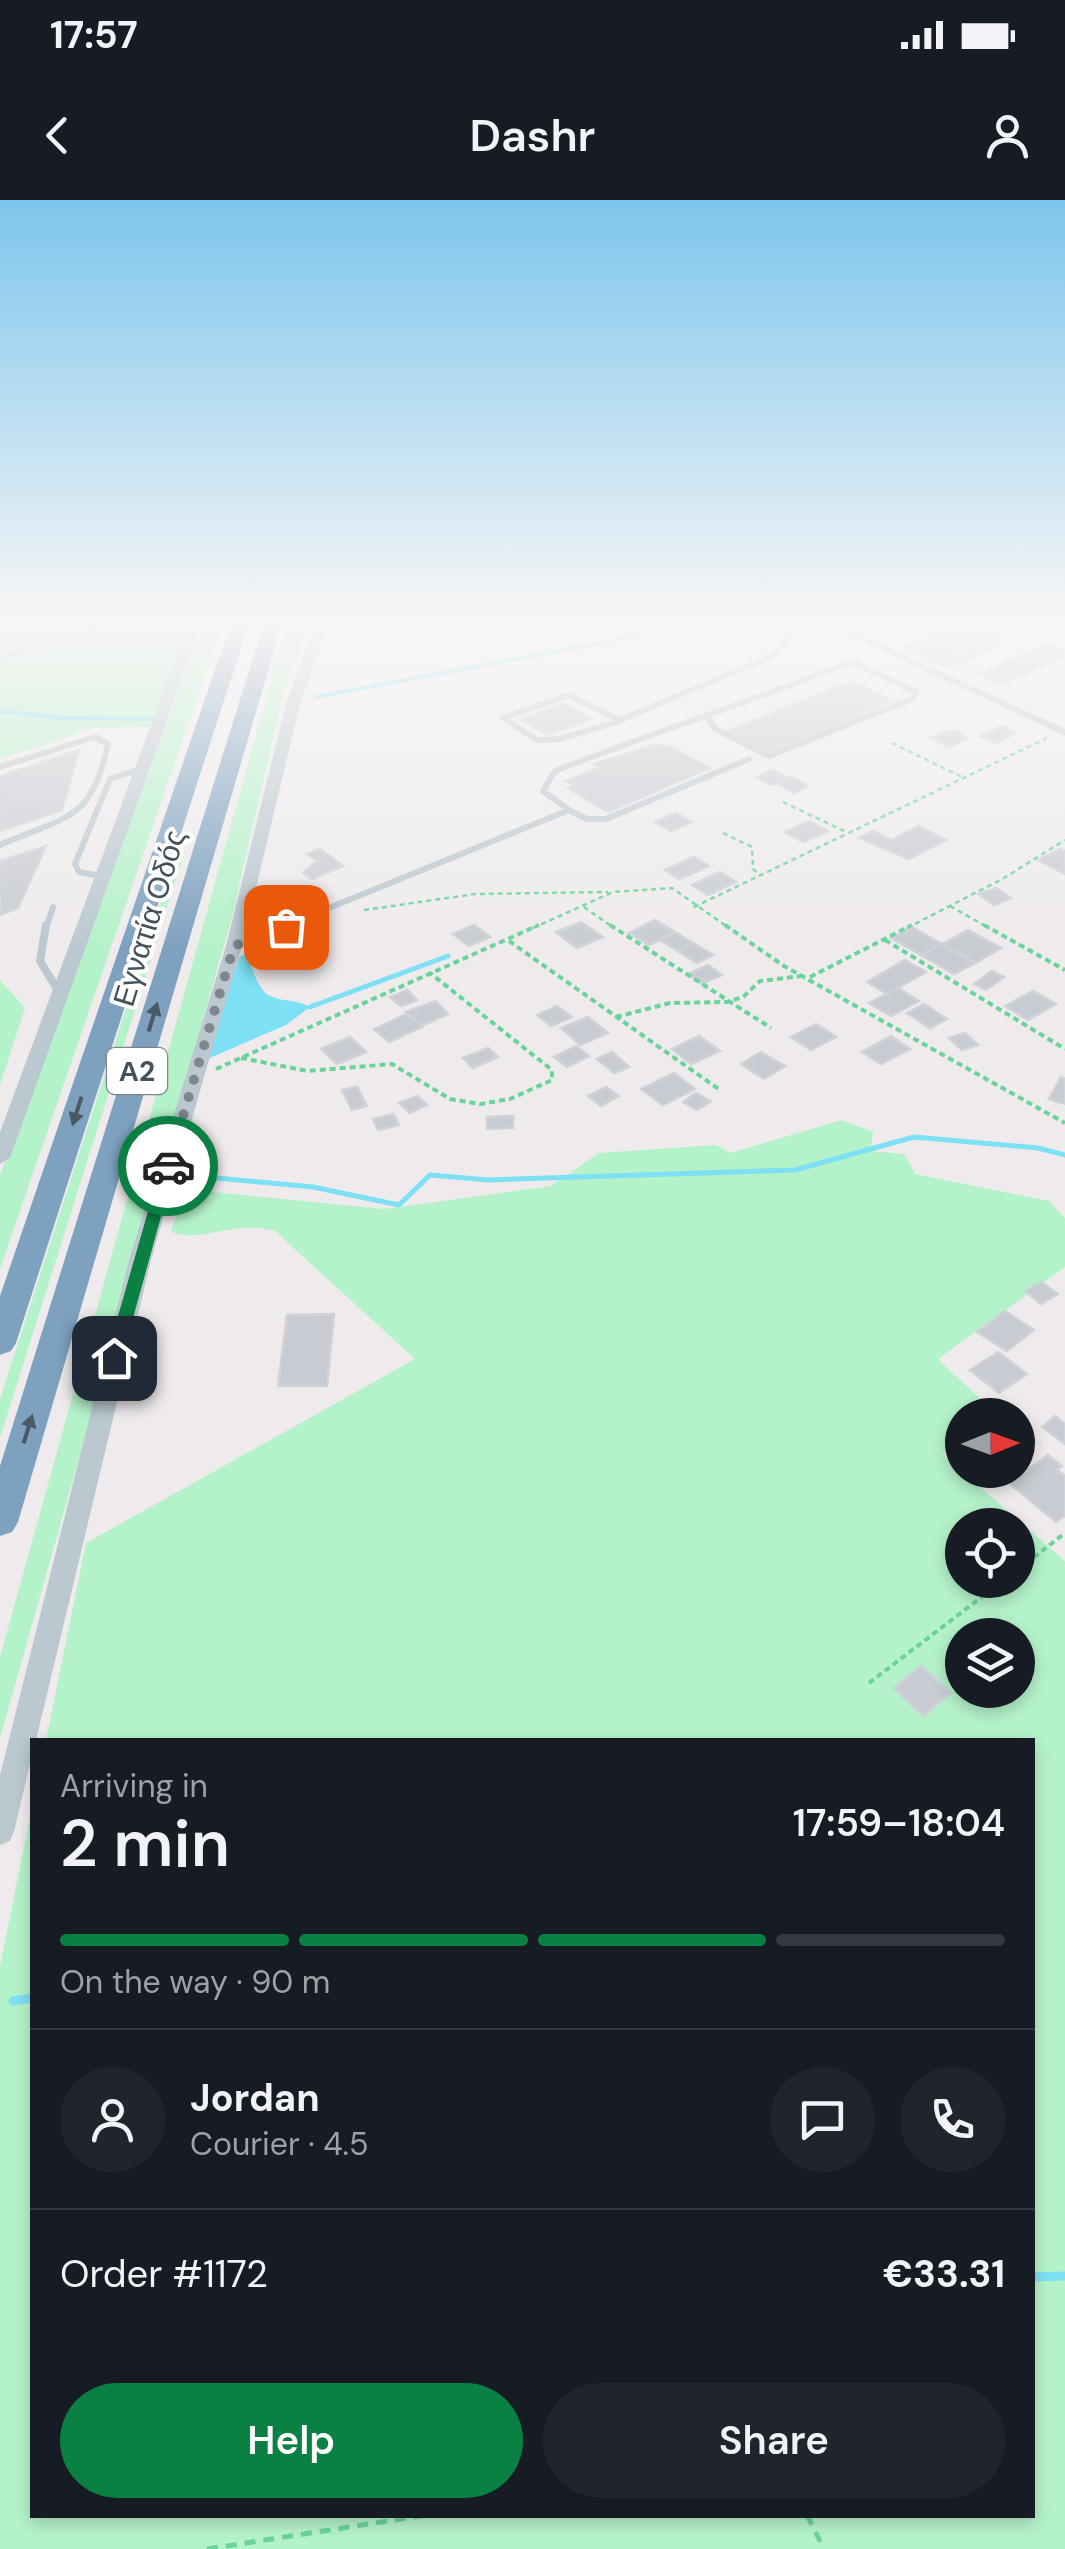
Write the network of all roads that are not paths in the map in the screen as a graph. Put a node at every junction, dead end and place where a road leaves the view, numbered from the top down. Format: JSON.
{"nodes":[{"id":1,"x":157,"y":730,"type":"edge"},
{"id":2,"x":204,"y":730,"type":"edge"},
{"id":3,"x":241,"y":730,"type":"edge"},
{"id":4,"x":287,"y":730,"type":"edge"},
{"id":5,"x":519,"y":730,"type":"edge"},
{"id":6,"x":582,"y":730,"type":"edge"},
{"id":7,"x":660,"y":730,"type":"edge"},
{"id":8,"x":718,"y":730,"type":"edge"},
{"id":9,"x":835,"y":730,"type":"edge"},
{"id":10,"x":749,"y":759,"type":"dead end"},
{"id":11,"x":0,"y":767,"type":"edge"},
{"id":12,"x":143,"y":768,"type":"junction"},
{"id":13,"x":102,"y":774,"type":"junction"},
{"id":14,"x":113,"y":777,"type":"junction"},
{"id":15,"x":569,"y":810,"type":"junction"},
{"id":16,"x":0,"y":844,"type":"edge"},
{"id":17,"x":101,"y":876,"type":"junction"},
{"id":18,"x":53,"y":908,"type":"dead end"},
{"id":19,"x":234,"y":946,"type":"junction"},
{"id":20,"x":60,"y":992,"type":"junction"},
{"id":21,"x":0,"y":1158,"type":"edge"},
{"id":22,"x":0,"y":1343,"type":"edge"},
{"id":23,"x":0,"y":1522,"type":"edge"},
{"id":24,"x":0,"y":1832,"type":"edge"}],
"edges":[{"from":1,"to":12,"type":"street"},
{"from":2,"to":22,"type":"highway","name":"Εγνατία Οδός","number":"Α2","one_way":true},
{"from":23,"to":3,"type":"highway","name":"Εγνατία Οδός","number":"Α2","one_way":true},
{"from":4,"to":19,"type":"street"},
{"from":5,"to":6,"type":"lane"},
{"from":7,"to":15,"type":"lane"},
{"from":8,"to":9,"type":"lane"},
{"from":10,"to":15,"type":"lane"},
{"from":11,"to":13,"type":"lane"},
{"from":12,"to":14,"type":"lane"},
{"from":12,"to":17,"type":"street"},
{"from":13,"to":14,"type":"lane"},
{"from":13,"to":16,"type":"lane"},
{"from":14,"to":17,"type":"lane"},
{"from":15,"to":19,"type":"lane"},
{"from":17,"to":20,"type":"street"},
{"from":18,"to":20,"type":"lane"},
{"from":19,"to":24,"type":"street"},
{"from":20,"to":21,"type":"street"}]}
